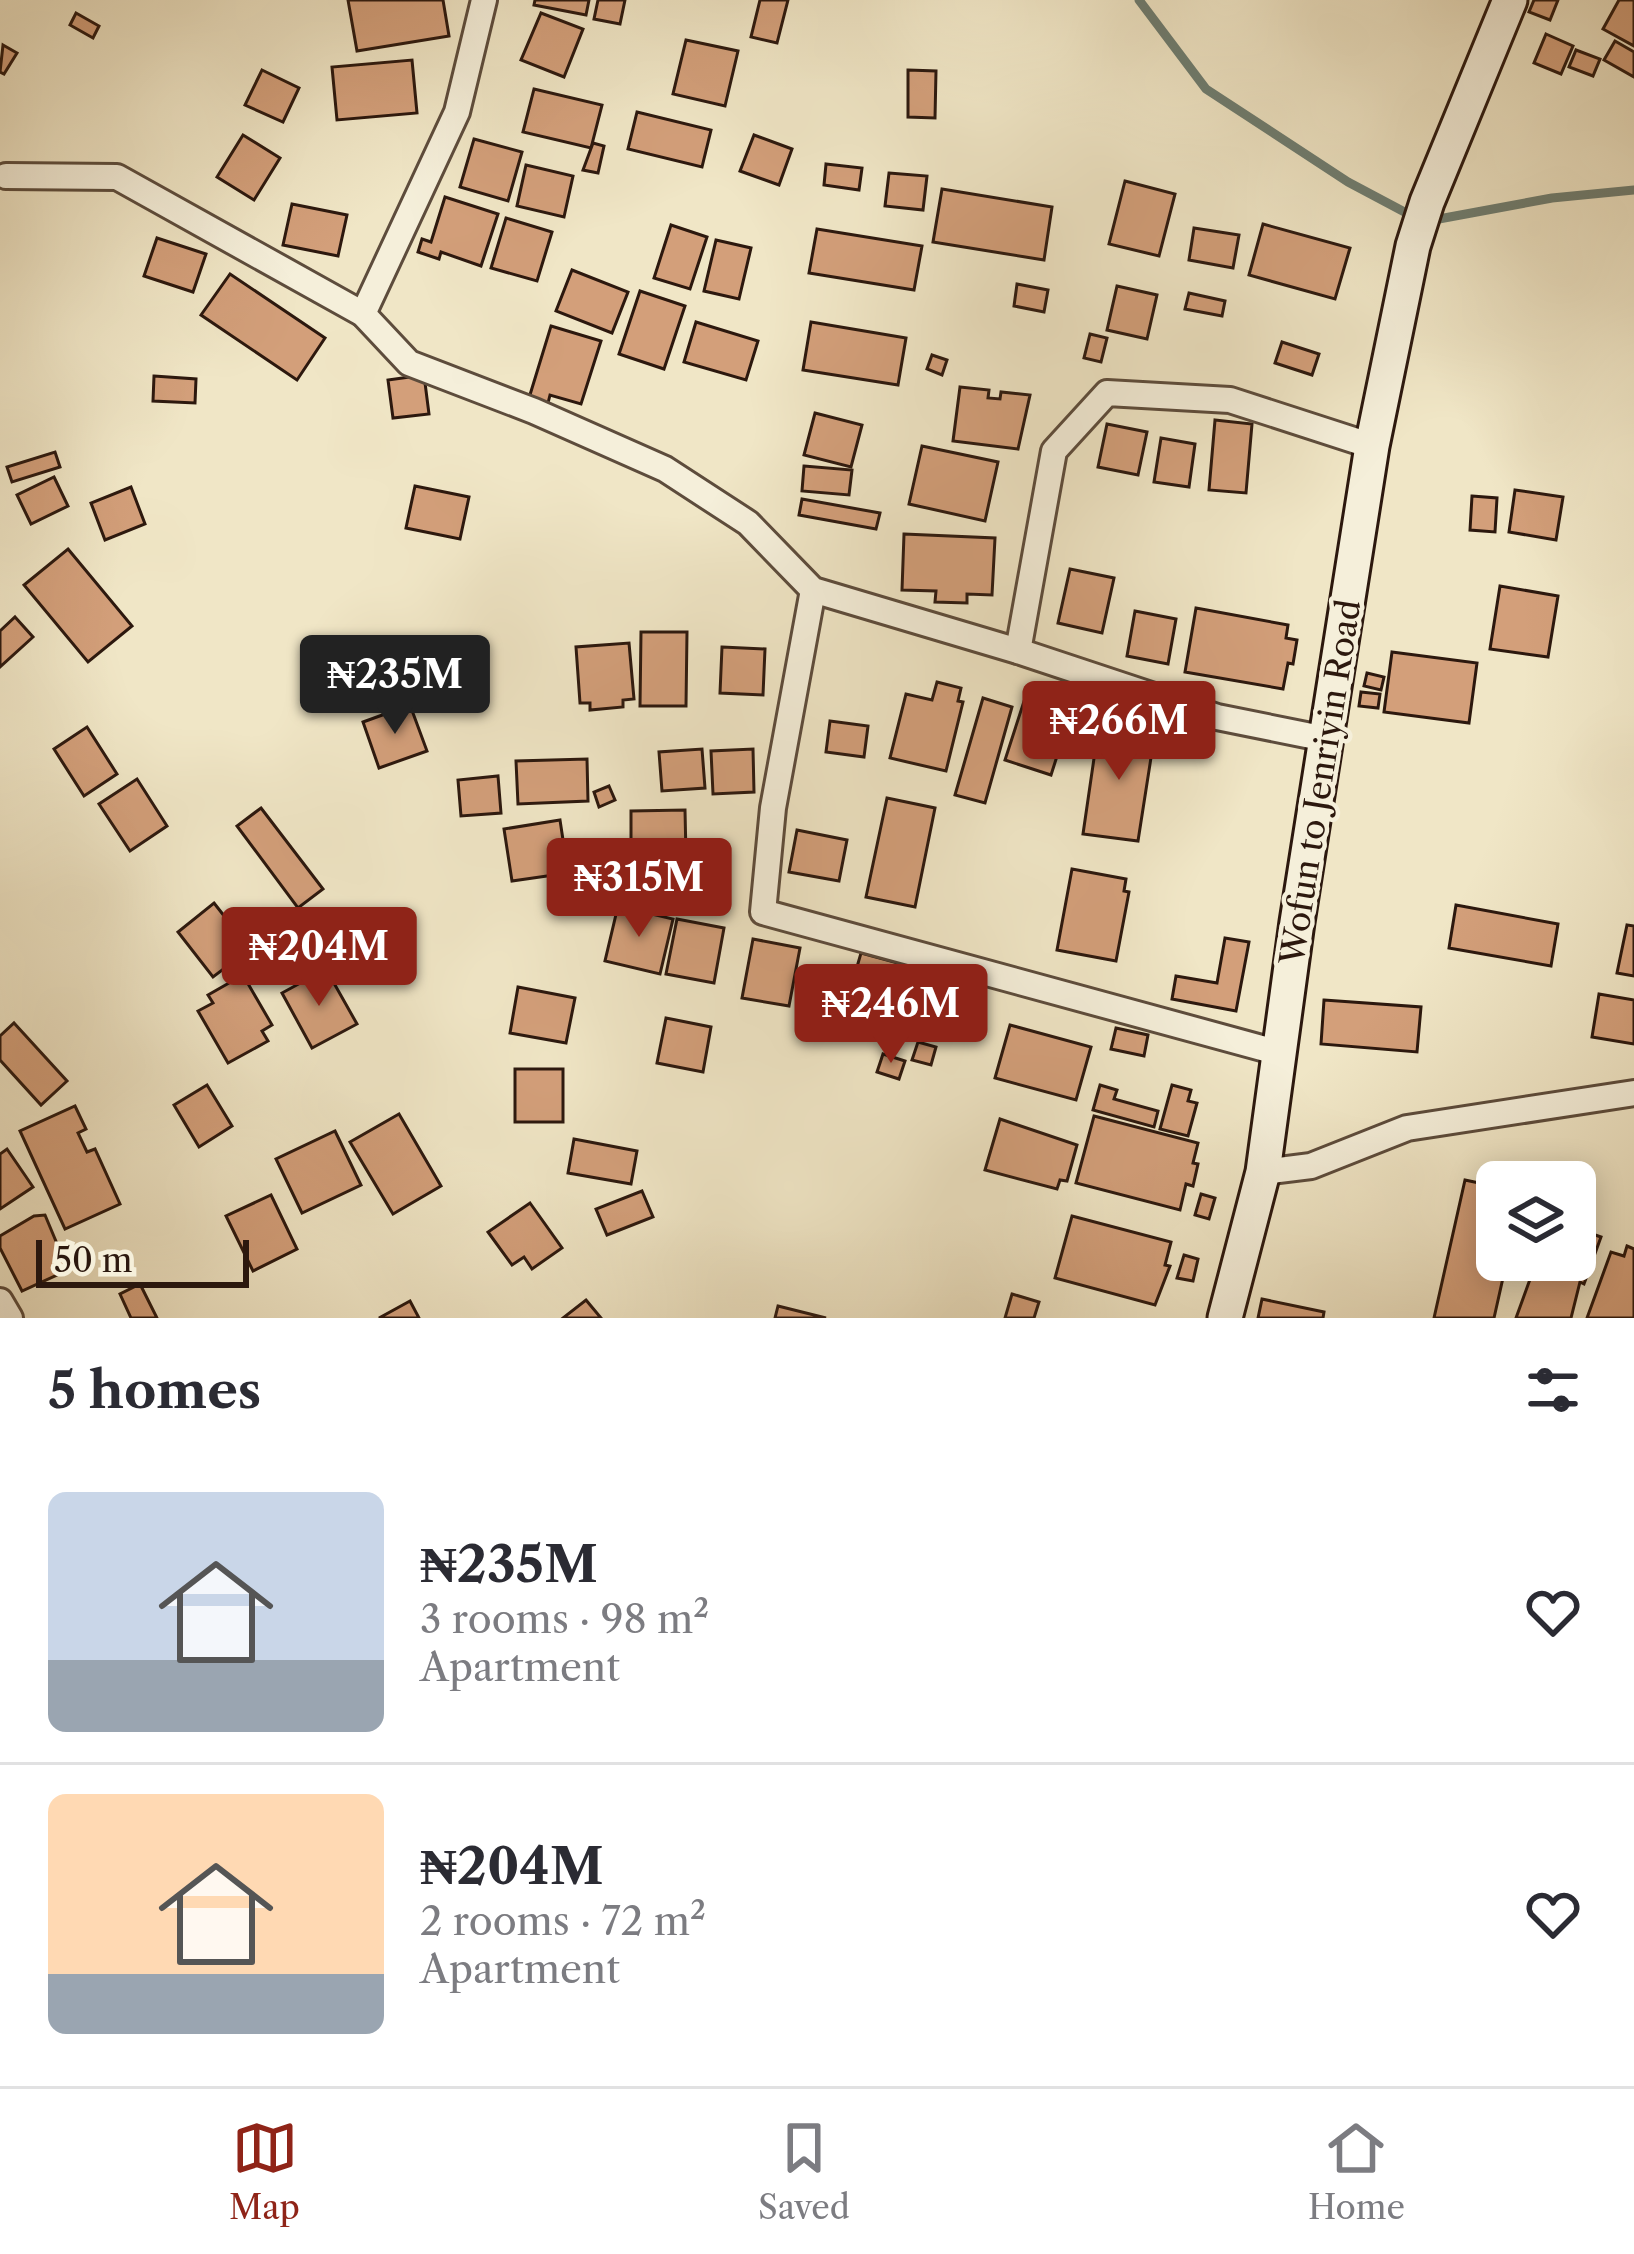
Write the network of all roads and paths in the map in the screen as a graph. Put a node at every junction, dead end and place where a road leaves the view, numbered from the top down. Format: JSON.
{"nodes":[{"id":1,"x":484,"y":0,"type":"edge"},
{"id":2,"x":1510,"y":0,"type":"edge"},
{"id":3,"x":2,"y":177,"type":"edge"},
{"id":4,"x":363,"y":314,"type":"junction"},
{"id":5,"x":1372,"y":446,"type":"junction"},
{"id":6,"x":813,"y":590,"type":"junction"},
{"id":7,"x":1018,"y":651,"type":"junction"},
{"id":8,"x":1326,"y":739,"type":"junction"},
{"id":9,"x":1280,"y":1053,"type":"junction"},
{"id":10,"x":1634,"y":1093,"type":"edge"},
{"id":11,"x":1263,"y":1172,"type":"junction"},
{"id":12,"x":0,"y":1301,"type":"edge"},
{"id":13,"x":10,"y":1318,"type":"edge"},
{"id":14,"x":1226,"y":1318,"type":"edge"}],
"edges":[{"from":1,"to":4,"type":"street"},
{"from":2,"to":5,"type":"street","name":"Wofun to Jenriyin Road"},
{"from":3,"to":4,"type":"street"},
{"from":4,"to":6,"type":"street"},
{"from":5,"to":7,"type":"street"},
{"from":5,"to":8,"type":"street","name":"Wofun to Jenriyin Road"},
{"from":6,"to":7,"type":"street"},
{"from":6,"to":9,"type":"street"},
{"from":7,"to":8,"type":"street"},
{"from":8,"to":9,"type":"street","name":"Wofun to Jenriyin Road"},
{"from":9,"to":11,"type":"street","name":"Wofun to Jenriyin Road"},
{"from":10,"to":11,"type":"street"},
{"from":11,"to":14,"type":"street","name":"Wofun to Jenriyin Road"},
{"from":12,"to":13,"type":"street"}]}
